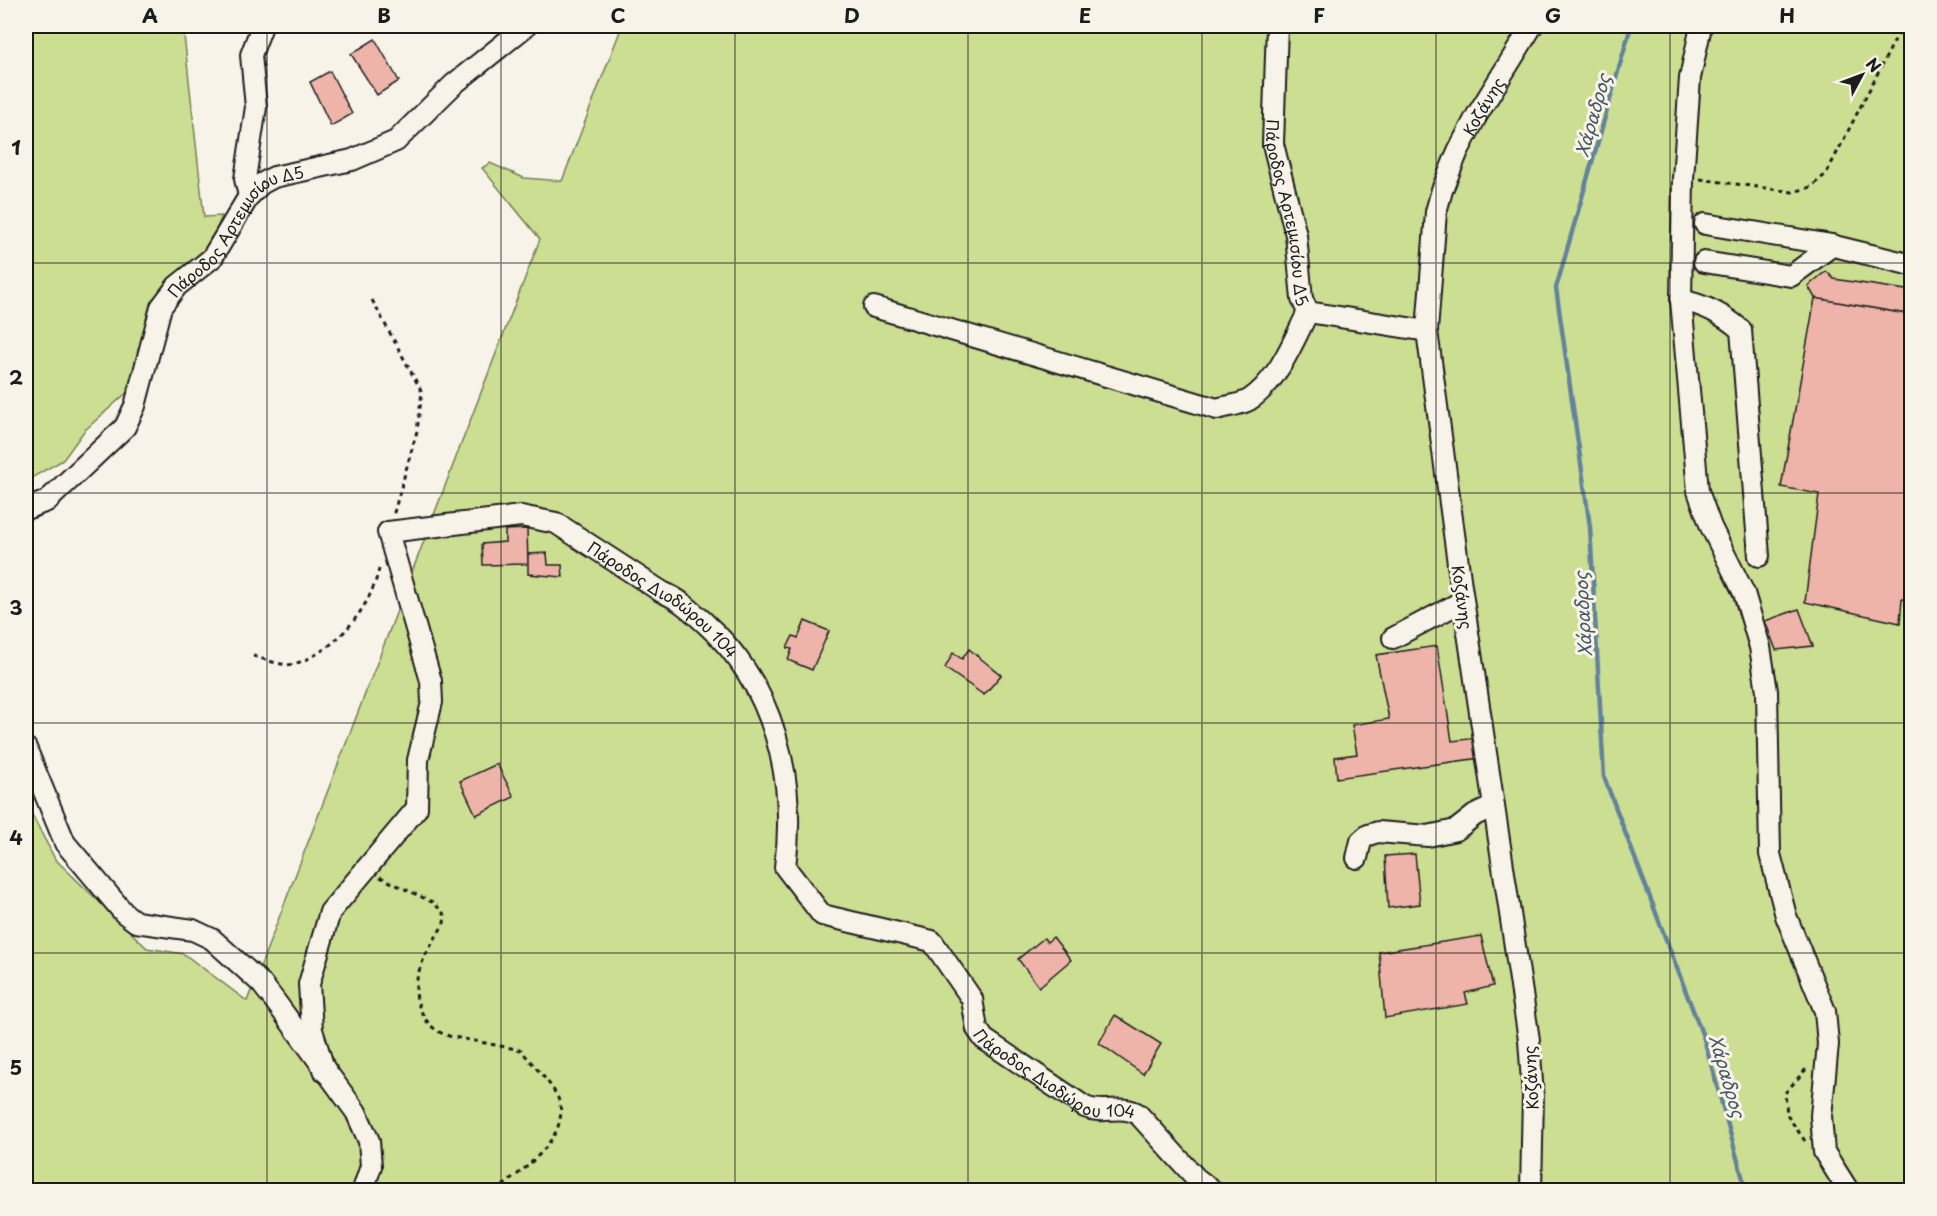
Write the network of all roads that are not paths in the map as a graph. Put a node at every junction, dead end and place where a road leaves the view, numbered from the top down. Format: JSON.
{"nodes":[{"id":1,"x":262,"y":26,"type":"edge"},
{"id":2,"x":526,"y":26,"type":"edge"},
{"id":3,"x":1277,"y":26,"type":"edge"},
{"id":4,"x":1532,"y":26,"type":"edge"},
{"id":5,"x":1701,"y":26,"type":"edge"},
{"id":6,"x":249,"y":196,"type":"junction"},
{"id":7,"x":1705,"y":224,"type":"dead end"},
{"id":8,"x":1833,"y":245,"type":"junction"},
{"id":9,"x":1704,"y":262,"type":"dead end"},
{"id":10,"x":1911,"y":265,"type":"edge"},
{"id":11,"x":1681,"y":300,"type":"junction"},
{"id":12,"x":874,"y":307,"type":"dead end"},
{"id":13,"x":1308,"y":312,"type":"junction"},
{"id":14,"x":1427,"y":331,"type":"junction"},
{"id":15,"x":26,"y":508,"type":"edge"},
{"id":16,"x":1759,"y":556,"type":"dead end"},
{"id":17,"x":1463,"y":601,"type":"junction"},
{"id":18,"x":1393,"y":638,"type":"dead end"},
{"id":19,"x":26,"y":748,"type":"edge"},
{"id":20,"x":1494,"y":806,"type":"junction"},
{"id":21,"x":1358,"y":858,"type":"dead end"},
{"id":22,"x":325,"y":1072,"type":"junction"},
{"id":23,"x":363,"y":1191,"type":"edge"},
{"id":24,"x":1212,"y":1191,"type":"edge"},
{"id":25,"x":1531,"y":1191,"type":"edge"},
{"id":26,"x":1848,"y":1191,"type":"edge"}],
"edges":[{"from":1,"to":6,"type":"street"},
{"from":2,"to":6,"type":"street","name":"Πάροδος Αρτεμισίου Δ5"},
{"from":3,"to":13,"type":"street","name":"Πάροδος Αρτεμισίου Δ5"},
{"from":4,"to":14,"type":"street","name":"Κοζάνης"},
{"from":5,"to":11,"type":"street"},
{"from":6,"to":15,"type":"street","name":"Πάροδος Αρτεμισίου Δ5"},
{"from":7,"to":8,"type":"street"},
{"from":8,"to":9,"type":"street"},
{"from":8,"to":10,"type":"street"},
{"from":11,"to":16,"type":"street"},
{"from":11,"to":26,"type":"street"},
{"from":12,"to":13,"type":"street"},
{"from":13,"to":14,"type":"street","name":"Πάροδος Αρτεμισίου Δ5"},
{"from":14,"to":17,"type":"street","name":"Κοζάνης"},
{"from":17,"to":18,"type":"street"},
{"from":17,"to":20,"type":"street","name":"Κοζάνης"},
{"from":19,"to":22,"type":"street"},
{"from":20,"to":21,"type":"street"},
{"from":20,"to":25,"type":"street","name":"Κοζάνης"},
{"from":22,"to":23,"type":"street"},
{"from":22,"to":24,"type":"street","name":"Πάροδος Διοδώρου 104"}]}
